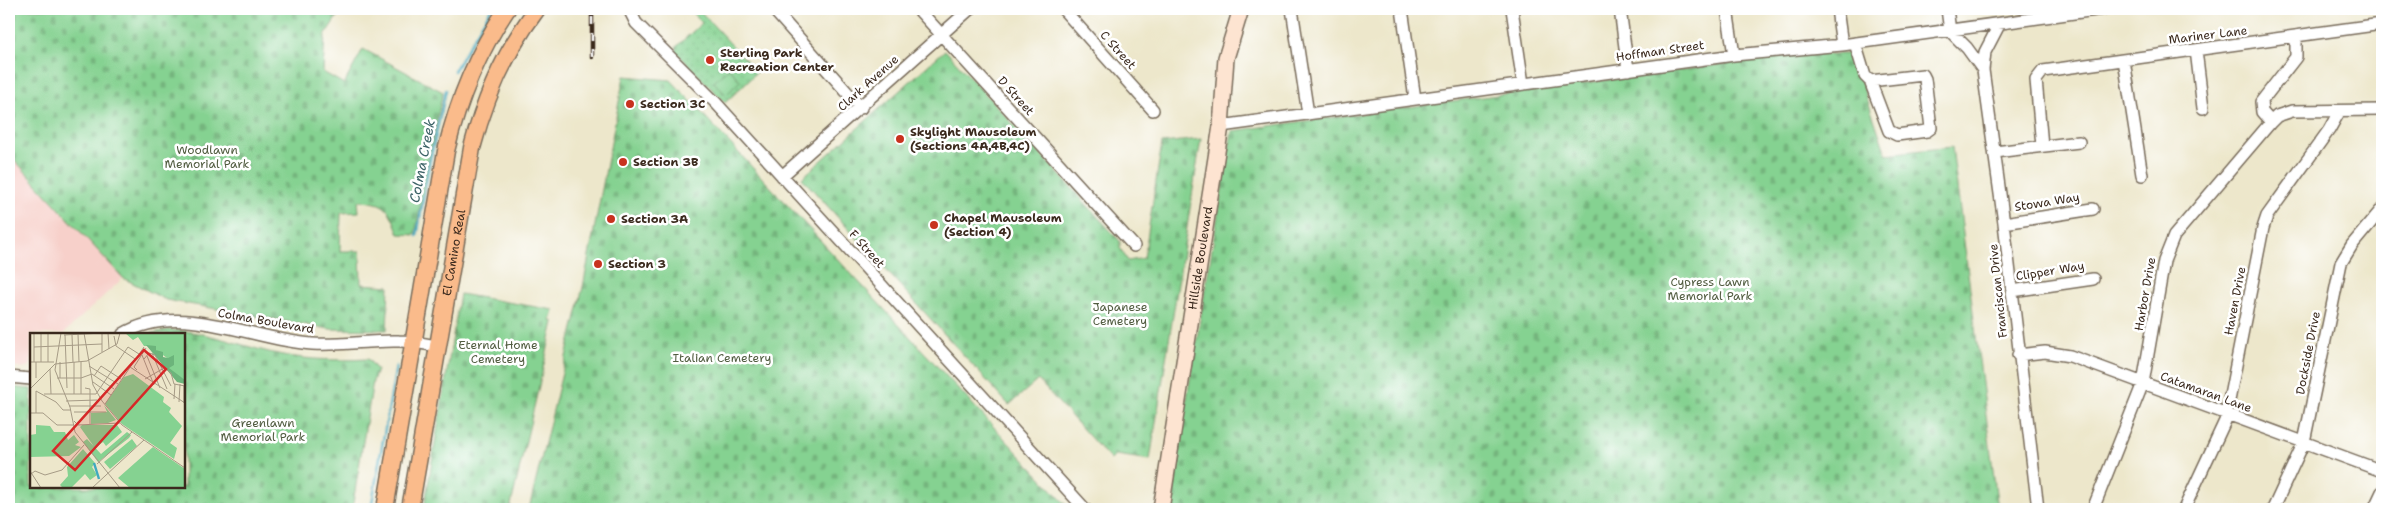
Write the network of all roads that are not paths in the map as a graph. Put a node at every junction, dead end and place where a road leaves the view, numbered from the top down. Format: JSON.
{"nodes":[{"id":1,"x":508,"y":9,"type":"edge"},
{"id":2,"x":537,"y":9,"type":"edge"},
{"id":3,"x":629,"y":9,"type":"edge"},
{"id":4,"x":773,"y":9,"type":"edge"},
{"id":5,"x":918,"y":9,"type":"edge"},
{"id":6,"x":970,"y":9,"type":"edge"},
{"id":7,"x":1063,"y":9,"type":"edge"},
{"id":8,"x":1241,"y":9,"type":"edge"},
{"id":9,"x":1292,"y":9,"type":"edge"},
{"id":10,"x":1402,"y":9,"type":"edge"},
{"id":11,"x":1512,"y":9,"type":"edge"},
{"id":12,"x":1620,"y":9,"type":"edge"},
{"id":13,"x":1727,"y":9,"type":"edge"},
{"id":14,"x":1837,"y":9,"type":"edge"},
{"id":15,"x":1947,"y":9,"type":"edge"},
{"id":16,"x":2103,"y":9,"type":"edge"},
{"id":17,"x":2056,"y":12,"type":"edge"},
{"id":18,"x":2382,"y":24,"type":"edge"},
{"id":19,"x":1998,"y":25,"type":"junction"},
{"id":20,"x":1950,"y":31,"type":"junction"},
{"id":21,"x":941,"y":35,"type":"junction"},
{"id":22,"x":2296,"y":37,"type":"junction"},
{"id":23,"x":1855,"y":44,"type":"junction"},
{"id":24,"x":1842,"y":45,"type":"junction"},
{"id":25,"x":2196,"y":50,"type":"junction"},
{"id":26,"x":1734,"y":55,"type":"junction"},
{"id":27,"x":2124,"y":60,"type":"junction"},
{"id":28,"x":1628,"y":70,"type":"junction"},
{"id":29,"x":1983,"y":70,"type":"junction"},
{"id":30,"x":1870,"y":81,"type":"junction"},
{"id":31,"x":1523,"y":84,"type":"junction"},
{"id":32,"x":1415,"y":99,"type":"junction"},
{"id":33,"x":861,"y":108,"type":"junction"},
{"id":34,"x":2203,"y":108,"type":"dead end"},
{"id":35,"x":1153,"y":110,"type":"dead end"},
{"id":36,"x":2382,"y":110,"type":"edge"},
{"id":37,"x":2339,"y":112,"type":"junction"},
{"id":38,"x":1308,"y":114,"type":"junction"},
{"id":39,"x":2271,"y":122,"type":"junction"},
{"id":40,"x":1221,"y":126,"type":"junction"},
{"id":41,"x":2079,"y":142,"type":"dead end"},
{"id":42,"x":2042,"y":146,"type":"junction"},
{"id":43,"x":1995,"y":152,"type":"junction"},
{"id":44,"x":2142,"y":175,"type":"dead end"},
{"id":45,"x":782,"y":176,"type":"junction"},
{"id":46,"x":2093,"y":209,"type":"dead end"},
{"id":47,"x":2382,"y":210,"type":"edge"},
{"id":48,"x":2004,"y":223,"type":"junction"},
{"id":49,"x":1134,"y":246,"type":"dead end"},
{"id":50,"x":2093,"y":278,"type":"dead end"},
{"id":51,"x":2012,"y":291,"type":"junction"},
{"id":52,"x":126,"y":333,"type":"edge"},
{"id":53,"x":413,"y":342,"type":"junction"},
{"id":54,"x":437,"y":346,"type":"junction"},
{"id":55,"x":2018,"y":355,"type":"junction"},
{"id":56,"x":9,"y":377,"type":"edge"},
{"id":57,"x":30,"y":379,"type":"edge"},
{"id":58,"x":2143,"y":383,"type":"junction"},
{"id":59,"x":2227,"y":414,"type":"junction"},
{"id":60,"x":2304,"y":442,"type":"junction"},
{"id":61,"x":2382,"y":471,"type":"edge"},
{"id":62,"x":2382,"y":492,"type":"edge"},
{"id":63,"x":385,"y":509,"type":"edge"},
{"id":64,"x":410,"y":509,"type":"edge"},
{"id":65,"x":1084,"y":509,"type":"edge"},
{"id":66,"x":1161,"y":509,"type":"edge"},
{"id":67,"x":2038,"y":509,"type":"edge"},
{"id":68,"x":2093,"y":509,"type":"edge"},
{"id":69,"x":2184,"y":509,"type":"edge"},
{"id":70,"x":2273,"y":509,"type":"edge"},
{"id":71,"x":2374,"y":509,"type":"edge"}],
"edges":[{"from":1,"to":53,"type":"main road","name":"El Camino Real"},
{"from":2,"to":54,"type":"main road","name":"El Camino Real"},
{"from":3,"to":45,"type":"street","name":"F Street"},
{"from":4,"to":33,"type":"street"},
{"from":5,"to":21,"type":"street","name":"D Street"},
{"from":6,"to":21,"type":"street","name":"Clark Avenue"},
{"from":7,"to":35,"type":"street","name":"C Street"},
{"from":8,"to":40,"type":"main road","name":"Hillside Boulevard"},
{"from":9,"to":38,"type":"street"},
{"from":10,"to":32,"type":"street"},
{"from":11,"to":31,"type":"street"},
{"from":12,"to":28,"type":"street"},
{"from":13,"to":26,"type":"street"},
{"from":14,"to":24,"type":"street"},
{"from":15,"to":20,"type":"street"},
{"from":16,"to":17,"type":"street","name":"Hoffman Street"},
{"from":17,"to":19,"type":"street","name":"Hoffman Street"},
{"from":18,"to":22,"type":"street","name":"Mariner Lane"},
{"from":19,"to":20,"type":"street","name":"Hoffman Street"},
{"from":19,"to":29,"type":"street","name":"Franciscan Drive"},
{"from":20,"to":23,"type":"street","name":"Hoffman Street"},
{"from":20,"to":29,"type":"street","name":"Franciscan Drive"},
{"from":21,"to":33,"type":"street","name":"Clark Avenue"},
{"from":21,"to":49,"type":"street","name":"D Street"},
{"from":22,"to":25,"type":"street","name":"Mariner Lane"},
{"from":22,"to":39,"type":"street"},
{"from":23,"to":24,"type":"street","name":"Hoffman Street"},
{"from":23,"to":30,"type":"street"},
{"from":24,"to":26,"type":"street","name":"Hoffman Street"},
{"from":25,"to":27,"type":"street","name":"Mariner Lane"},
{"from":25,"to":34,"type":"street"},
{"from":26,"to":28,"type":"street","name":"Hoffman Street"},
{"from":27,"to":42,"type":"street","name":"Mariner Lane"},
{"from":27,"to":44,"type":"street"},
{"from":28,"to":31,"type":"street","name":"Hoffman Street"},
{"from":29,"to":43,"type":"street","name":"Franciscan Drive"},
{"from":30,"to":30,"type":"street"},
{"from":31,"to":32,"type":"street","name":"Hoffman Street"},
{"from":32,"to":38,"type":"street","name":"Hoffman Street"},
{"from":33,"to":45,"type":"street","name":"Clark Avenue"},
{"from":36,"to":37,"type":"street"},
{"from":37,"to":39,"type":"street"},
{"from":37,"to":59,"type":"street","name":"Haven Drive"},
{"from":38,"to":40,"type":"street","name":"Hoffman Street"},
{"from":39,"to":58,"type":"street","name":"Harbor Drive"},
{"from":40,"to":66,"type":"main road","name":"Hillside Boulevard"},
{"from":41,"to":42,"type":"street"},
{"from":42,"to":43,"type":"street"},
{"from":43,"to":48,"type":"street","name":"Franciscan Drive"},
{"from":45,"to":65,"type":"street","name":"F Street"},
{"from":46,"to":48,"type":"street","name":"Stowa Way"},
{"from":47,"to":60,"type":"street","name":"Dockside Drive"},
{"from":48,"to":51,"type":"street","name":"Franciscan Drive"},
{"from":50,"to":51,"type":"street","name":"Clipper Way"},
{"from":51,"to":55,"type":"street","name":"Franciscan Drive"},
{"from":52,"to":53,"type":"street","name":"Colma Boulevard"},
{"from":53,"to":54,"type":"street","name":"Colma Boulevard"},
{"from":53,"to":63,"type":"main road","name":"El Camino Real"},
{"from":54,"to":64,"type":"main road","name":"El Camino Real"},
{"from":55,"to":58,"type":"street","name":"Catamaran Lane"},
{"from":55,"to":67,"type":"street","name":"Franciscan Drive"},
{"from":56,"to":57,"type":"street"},
{"from":58,"to":59,"type":"street","name":"Catamaran Lane"},
{"from":58,"to":68,"type":"street","name":"Harbor Drive"},
{"from":59,"to":60,"type":"street","name":"Catamaran Lane"},
{"from":59,"to":69,"type":"street","name":"Haven Drive"},
{"from":60,"to":61,"type":"street","name":"Catamaran Lane"},
{"from":60,"to":70,"type":"street","name":"Dockside Drive"},
{"from":62,"to":71,"type":"street"}]}
